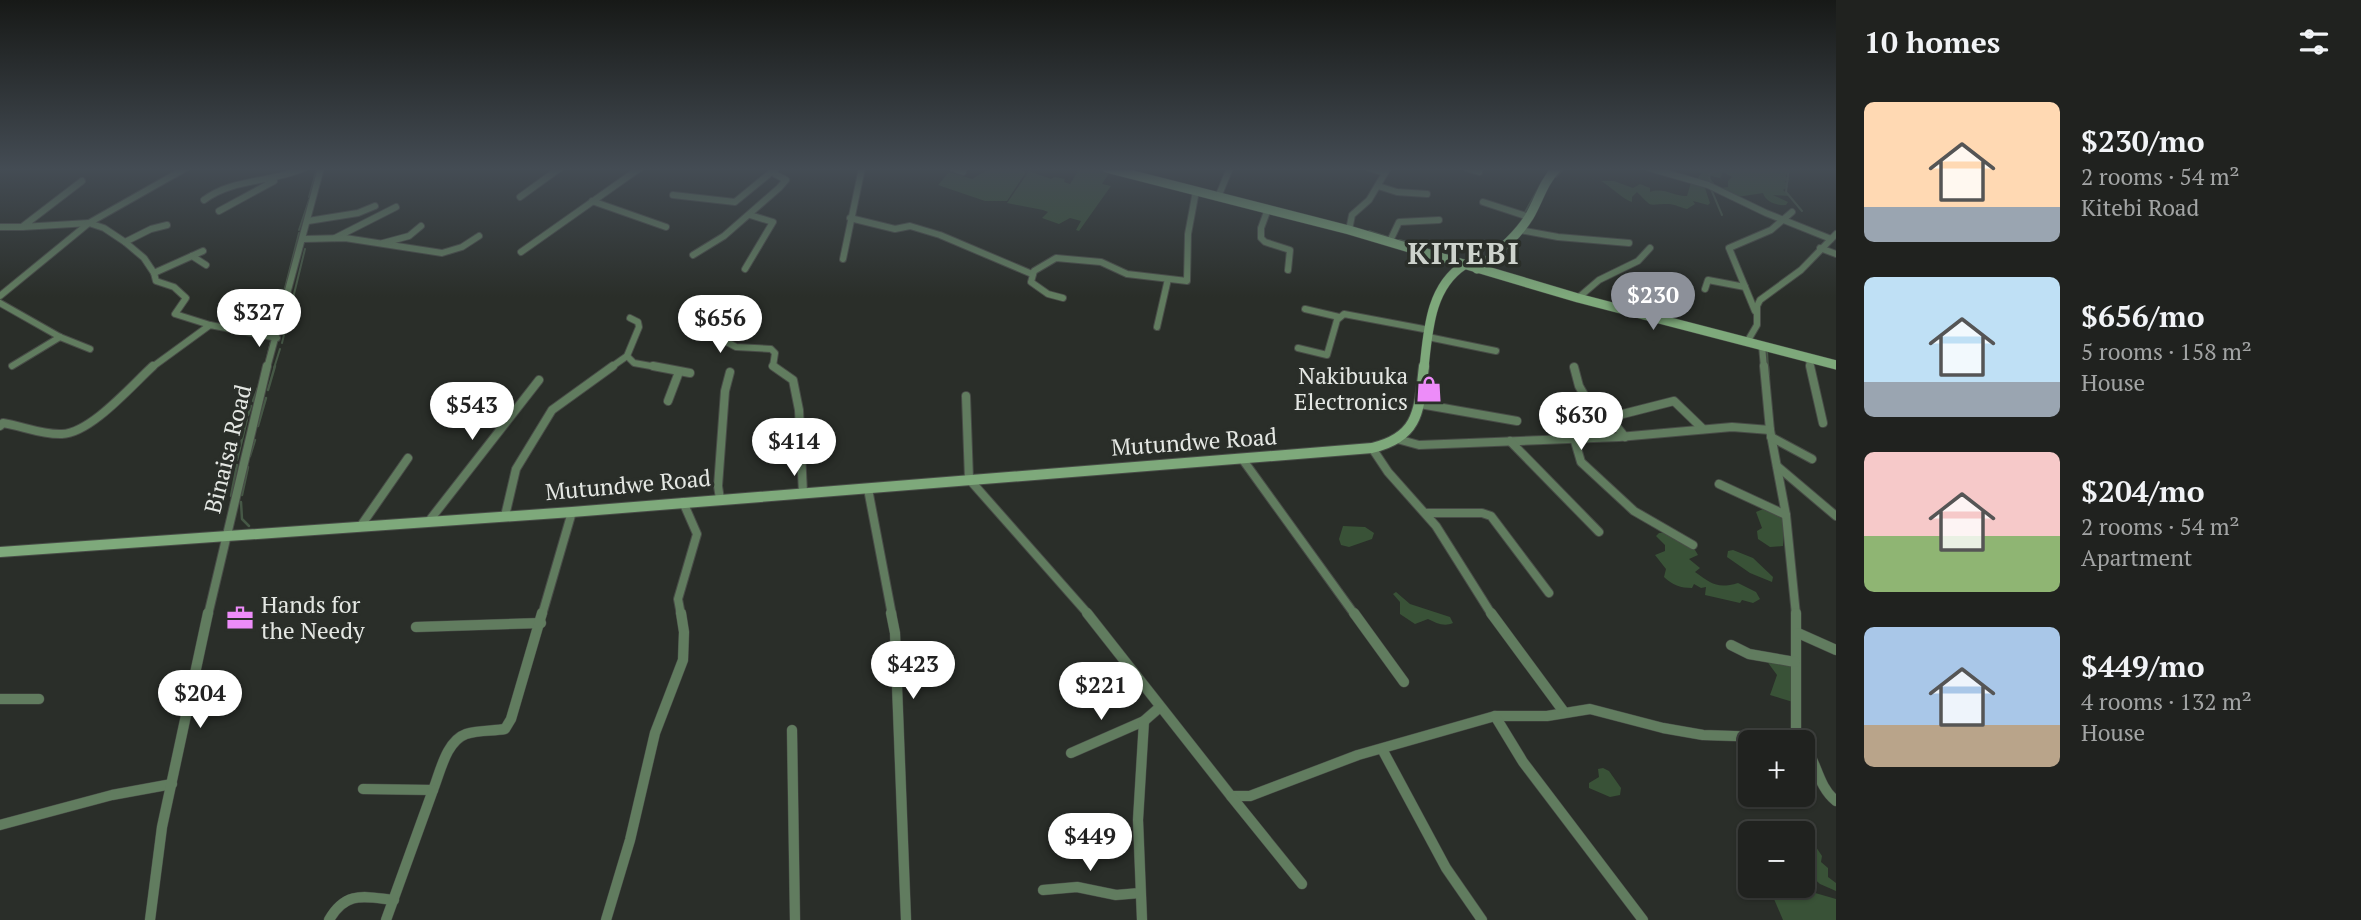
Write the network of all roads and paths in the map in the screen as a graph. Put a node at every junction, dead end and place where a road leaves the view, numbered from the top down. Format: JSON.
{"nodes":[{"id":1,"x":43,"y":211,"type":"edge"},
{"id":2,"x":110,"y":211,"type":"edge"},
{"id":3,"x":310,"y":211,"type":"edge"},
{"id":4,"x":363,"y":211,"type":"edge"},
{"id":5,"x":388,"y":211,"type":"edge"},
{"id":6,"x":578,"y":211,"type":"edge"},
{"id":7,"x":619,"y":211,"type":"edge"},
{"id":8,"x":754,"y":211,"type":"edge"},
{"id":9,"x":852,"y":211,"type":"edge"},
{"id":10,"x":1192,"y":211,"type":"edge"},
{"id":11,"x":1267,"y":211,"type":"edge"},
{"id":12,"x":1275,"y":211,"type":"edge"},
{"id":13,"x":1357,"y":211,"type":"edge"},
{"id":14,"x":1510,"y":211,"type":"edge"},
{"id":15,"x":1532,"y":211,"type":"edge"},
{"id":16,"x":1764,"y":211,"type":"edge"},
{"id":17,"x":1792,"y":212,"type":"dead end"},
{"id":18,"x":750,"y":215,"type":"junction"},
{"id":19,"x":1529,"y":217,"type":"junction"},
{"id":20,"x":850,"y":218,"type":"junction"},
{"id":21,"x":1439,"y":220,"type":"dead end"},
{"id":22,"x":1783,"y":220,"type":"junction"},
{"id":23,"x":307,"y":221,"type":"junction"},
{"id":24,"x":89,"y":223,"type":"junction"},
{"id":25,"x":167,"y":225,"type":"dead end"},
{"id":26,"x":421,"y":226,"type":"dead end"},
{"id":27,"x":0,"y":227,"type":"edge"},
{"id":28,"x":22,"y":227,"type":"junction"},
{"id":29,"x":666,"y":228,"type":"dead end"},
{"id":30,"x":1349,"y":230,"type":"junction"},
{"id":31,"x":1520,"y":230,"type":"junction"},
{"id":32,"x":479,"y":236,"type":"dead end"},
{"id":33,"x":1833,"y":236,"type":"edge"},
{"id":34,"x":335,"y":238,"type":"junction"},
{"id":35,"x":303,"y":239,"type":"junction"},
{"id":36,"x":1391,"y":241,"type":"junction"},
{"id":37,"x":125,"y":242,"type":"junction"},
{"id":38,"x":380,"y":243,"type":"junction"},
{"id":39,"x":1629,"y":243,"type":"dead end"},
{"id":40,"x":1650,"y":248,"type":"dead end"},
{"id":41,"x":1820,"y":248,"type":"junction"},
{"id":42,"x":203,"y":250,"type":"dead end"},
{"id":43,"x":521,"y":252,"type":"dead end"},
{"id":44,"x":1836,"y":254,"type":"edge"},
{"id":45,"x":693,"y":255,"type":"dead end"},
{"id":46,"x":192,"y":256,"type":"junction"},
{"id":47,"x":843,"y":258,"type":"dead end"},
{"id":48,"x":206,"y":265,"type":"dead end"},
{"id":49,"x":1464,"y":265,"type":"junction"},
{"id":50,"x":745,"y":269,"type":"dead end"},
{"id":51,"x":1477,"y":269,"type":"junction"},
{"id":52,"x":1288,"y":270,"type":"dead end"},
{"id":53,"x":154,"y":273,"type":"junction"},
{"id":54,"x":1032,"y":274,"type":"junction"},
{"id":55,"x":1168,"y":279,"type":"junction"},
{"id":56,"x":1658,"y":282,"type":"dead end"},
{"id":57,"x":1745,"y":287,"type":"junction"},
{"id":58,"x":1704,"y":289,"type":"dead end"},
{"id":59,"x":0,"y":296,"type":"edge"},
{"id":60,"x":1578,"y":298,"type":"junction"},
{"id":61,"x":1063,"y":299,"type":"dead end"},
{"id":62,"x":0,"y":303,"type":"edge"},
{"id":63,"x":1305,"y":309,"type":"dead end"},
{"id":64,"x":1756,"y":314,"type":"junction"},
{"id":65,"x":1339,"y":317,"type":"junction"},
{"id":66,"x":1656,"y":317,"type":"junction"},
{"id":67,"x":630,"y":318,"type":"dead end"},
{"id":68,"x":210,"y":326,"type":"junction"},
{"id":69,"x":1157,"y":327,"type":"dead end"},
{"id":70,"x":706,"y":331,"type":"dead end"},
{"id":71,"x":1429,"y":334,"type":"junction"},
{"id":72,"x":60,"y":337,"type":"junction"},
{"id":73,"x":277,"y":338,"type":"junction"},
{"id":74,"x":1747,"y":342,"type":"junction"},
{"id":75,"x":1762,"y":346,"type":"junction"},
{"id":76,"x":1298,"y":348,"type":"dead end"},
{"id":77,"x":90,"y":349,"type":"dead end"},
{"id":78,"x":1496,"y":351,"type":"dead end"},
{"id":79,"x":627,"y":356,"type":"junction"},
{"id":80,"x":1808,"y":358,"type":"junction"},
{"id":81,"x":1836,"y":365,"type":"edge"},
{"id":82,"x":12,"y":366,"type":"dead end"},
{"id":83,"x":1574,"y":367,"type":"dead end"},
{"id":84,"x":679,"y":372,"type":"junction"},
{"id":85,"x":730,"y":372,"type":"dead end"},
{"id":86,"x":690,"y":373,"type":"dead end"},
{"id":87,"x":539,"y":380,"type":"dead end"},
{"id":88,"x":966,"y":396,"type":"dead end"},
{"id":89,"x":668,"y":401,"type":"dead end"},
{"id":90,"x":1420,"y":404,"type":"junction"},
{"id":91,"x":1611,"y":418,"type":"junction"},
{"id":92,"x":1517,"y":421,"type":"dead end"},
{"id":93,"x":1,"y":423,"type":"edge"},
{"id":94,"x":1824,"y":423,"type":"dead end"},
{"id":95,"x":1703,"y":429,"type":"junction"},
{"id":96,"x":1770,"y":433,"type":"junction"},
{"id":97,"x":1625,"y":437,"type":"junction"},
{"id":98,"x":1574,"y":438,"type":"junction"},
{"id":99,"x":1398,"y":439,"type":"junction"},
{"id":100,"x":1510,"y":441,"type":"junction"},
{"id":101,"x":1372,"y":448,"type":"junction"},
{"id":102,"x":408,"y":458,"type":"dead end"},
{"id":103,"x":1812,"y":458,"type":"dead end"},
{"id":104,"x":1243,"y":460,"type":"junction"},
{"id":105,"x":1777,"y":466,"type":"junction"},
{"id":106,"x":969,"y":480,"type":"junction"},
{"id":107,"x":1718,"y":484,"type":"dead end"},
{"id":108,"x":868,"y":489,"type":"junction"},
{"id":109,"x":803,"y":493,"type":"junction"},
{"id":110,"x":720,"y":499,"type":"junction"},
{"id":111,"x":683,"y":502,"type":"junction"},
{"id":112,"x":572,"y":512,"type":"junction"},
{"id":113,"x":1426,"y":513,"type":"junction"},
{"id":114,"x":1786,"y":515,"type":"junction"},
{"id":115,"x":505,"y":516,"type":"junction"},
{"id":116,"x":1836,"y":516,"type":"edge"},
{"id":117,"x":429,"y":521,"type":"junction"},
{"id":118,"x":360,"y":527,"type":"junction"},
{"id":119,"x":1599,"y":532,"type":"dead end"},
{"id":120,"x":228,"y":536,"type":"junction"},
{"id":121,"x":1693,"y":545,"type":"dead end"},
{"id":122,"x":0,"y":552,"type":"edge"},
{"id":123,"x":1549,"y":593,"type":"dead end"},
{"id":124,"x":541,"y":623,"type":"junction"},
{"id":125,"x":416,"y":627,"type":"dead end"},
{"id":126,"x":1798,"y":633,"type":"junction"},
{"id":127,"x":1731,"y":645,"type":"dead end"},
{"id":128,"x":1836,"y":650,"type":"edge"},
{"id":129,"x":1795,"y":662,"type":"junction"},
{"id":130,"x":1404,"y":682,"type":"dead end"},
{"id":131,"x":0,"y":699,"type":"edge"},
{"id":132,"x":39,"y":699,"type":"dead end"},
{"id":133,"x":1160,"y":707,"type":"junction"},
{"id":134,"x":1564,"y":712,"type":"junction"},
{"id":135,"x":1495,"y":716,"type":"junction"},
{"id":136,"x":1144,"y":721,"type":"junction"},
{"id":137,"x":793,"y":730,"type":"dead end"},
{"id":138,"x":1800,"y":730,"type":"edge"},
{"id":139,"x":1738,"y":737,"type":"edge"},
{"id":140,"x":1382,"y":749,"type":"junction"},
{"id":141,"x":1071,"y":753,"type":"dead end"},
{"id":142,"x":1815,"y":765,"type":"edge"},
{"id":143,"x":173,"y":784,"type":"junction"},
{"id":144,"x":363,"y":789,"type":"dead end"},
{"id":145,"x":433,"y":790,"type":"junction"},
{"id":146,"x":1231,"y":796,"type":"junction"},
{"id":147,"x":1836,"y":801,"type":"edge"},
{"id":148,"x":0,"y":825,"type":"edge"},
{"id":149,"x":1302,"y":884,"type":"dead end"},
{"id":150,"x":1042,"y":890,"type":"dead end"},
{"id":151,"x":1140,"y":893,"type":"junction"},
{"id":152,"x":394,"y":900,"type":"junction"},
{"id":153,"x":150,"y":920,"type":"edge"},
{"id":154,"x":329,"y":920,"type":"edge"},
{"id":155,"x":386,"y":920,"type":"edge"},
{"id":156,"x":606,"y":920,"type":"edge"},
{"id":157,"x":795,"y":920,"type":"edge"},
{"id":158,"x":906,"y":920,"type":"edge"},
{"id":159,"x":1142,"y":920,"type":"edge"},
{"id":160,"x":1482,"y":920,"type":"edge"},
{"id":161,"x":1643,"y":920,"type":"edge"}],
"edges":[{"from":1,"to":28,"type":"street"},
{"from":2,"to":24,"type":"street"},
{"from":3,"to":23,"type":"street","name":"Binaisa Road"},
{"from":4,"to":23,"type":"street"},
{"from":5,"to":34,"type":"street"},
{"from":6,"to":43,"type":"street"},
{"from":7,"to":29,"type":"street"},
{"from":8,"to":18,"type":"street"},
{"from":9,"to":20,"type":"street"},
{"from":10,"to":55,"type":"street"},
{"from":11,"to":52,"type":"street"},
{"from":12,"to":30,"type":"main road"},
{"from":13,"to":30,"type":"street"},
{"from":14,"to":19,"type":"street"},
{"from":15,"to":19,"type":"main road"},
{"from":16,"to":22,"type":"street"},
{"from":17,"to":22,"type":"street"},
{"from":18,"to":45,"type":"street"},
{"from":18,"to":50,"type":"street"},
{"from":19,"to":31,"type":"main road"},
{"from":20,"to":47,"type":"street"},
{"from":20,"to":54,"type":"street"},
{"from":21,"to":36,"type":"street"},
{"from":22,"to":33,"type":"street"},
{"from":22,"to":57,"type":"street"},
{"from":23,"to":35,"type":"street","name":"Binaisa Road"},
{"from":24,"to":28,"type":"street"},
{"from":24,"to":37,"type":"street"},
{"from":24,"to":59,"type":"street"},
{"from":25,"to":37,"type":"street"},
{"from":26,"to":38,"type":"street"},
{"from":27,"to":28,"type":"street"},
{"from":30,"to":36,"type":"main road"},
{"from":31,"to":39,"type":"street"},
{"from":31,"to":51,"type":"main road"},
{"from":32,"to":38,"type":"street"},
{"from":33,"to":41,"type":"street"},
{"from":34,"to":35,"type":"street"},
{"from":34,"to":38,"type":"street"},
{"from":35,"to":73,"type":"street","name":"Binaisa Road"},
{"from":36,"to":49,"type":"main road"},
{"from":37,"to":53,"type":"street"},
{"from":40,"to":60,"type":"street"},
{"from":41,"to":44,"type":"street"},
{"from":41,"to":64,"type":"street"},
{"from":42,"to":46,"type":"street"},
{"from":46,"to":48,"type":"street"},
{"from":46,"to":53,"type":"street"},
{"from":49,"to":51,"type":"main road"},
{"from":49,"to":71,"type":"main road"},
{"from":51,"to":60,"type":"main road"},
{"from":53,"to":68,"type":"street"},
{"from":54,"to":55,"type":"street"},
{"from":54,"to":61,"type":"street"},
{"from":55,"to":69,"type":"street"},
{"from":56,"to":66,"type":"street"},
{"from":57,"to":58,"type":"street"},
{"from":57,"to":64,"type":"street"},
{"from":60,"to":66,"type":"main road"},
{"from":62,"to":72,"type":"street"},
{"from":63,"to":65,"type":"street"},
{"from":64,"to":74,"type":"street"},
{"from":65,"to":71,"type":"street"},
{"from":65,"to":76,"type":"street"},
{"from":66,"to":74,"type":"main road"},
{"from":67,"to":79,"type":"street"},
{"from":68,"to":73,"type":"street"},
{"from":68,"to":93,"type":"street"},
{"from":70,"to":109,"type":"street"},
{"from":71,"to":78,"type":"street"},
{"from":71,"to":90,"type":"main road"},
{"from":72,"to":77,"type":"street"},
{"from":72,"to":82,"type":"street"},
{"from":73,"to":120,"type":"street","name":"Binaisa Road"},
{"from":74,"to":75,"type":"main road"},
{"from":75,"to":80,"type":"main road"},
{"from":75,"to":96,"type":"street"},
{"from":79,"to":84,"type":"street"},
{"from":79,"to":115,"type":"street"},
{"from":80,"to":81,"type":"main road"},
{"from":80,"to":94,"type":"street"},
{"from":83,"to":91,"type":"street"},
{"from":84,"to":86,"type":"street"},
{"from":84,"to":89,"type":"street"},
{"from":85,"to":110,"type":"street"},
{"from":87,"to":117,"type":"street"},
{"from":88,"to":106,"type":"street"},
{"from":90,"to":92,"type":"street"},
{"from":90,"to":99,"type":"main road"},
{"from":91,"to":95,"type":"street"},
{"from":91,"to":97,"type":"street"},
{"from":95,"to":96,"type":"street"},
{"from":95,"to":97,"type":"street"},
{"from":96,"to":103,"type":"street"},
{"from":96,"to":105,"type":"street"},
{"from":97,"to":98,"type":"street"},
{"from":98,"to":100,"type":"street"},
{"from":98,"to":121,"type":"street"},
{"from":99,"to":100,"type":"street"},
{"from":99,"to":101,"type":"main road","name":"Mutundwe Road"},
{"from":100,"to":119,"type":"street"},
{"from":101,"to":104,"type":"main road","name":"Mutundwe Road"},
{"from":101,"to":113,"type":"street"},
{"from":102,"to":118,"type":"street"},
{"from":104,"to":106,"type":"main road","name":"Mutundwe Road"},
{"from":104,"to":130,"type":"street"},
{"from":105,"to":114,"type":"street"},
{"from":105,"to":116,"type":"street"},
{"from":106,"to":108,"type":"main road","name":"Mutundwe Road"},
{"from":106,"to":133,"type":"street"},
{"from":107,"to":114,"type":"street"},
{"from":108,"to":109,"type":"main road","name":"Mutundwe Road"},
{"from":108,"to":158,"type":"street"},
{"from":109,"to":110,"type":"main road","name":"Mutundwe Road"},
{"from":110,"to":111,"type":"main road","name":"Mutundwe Road"},
{"from":111,"to":112,"type":"main road","name":"Mutundwe Road"},
{"from":111,"to":156,"type":"street"},
{"from":112,"to":115,"type":"main road","name":"Mutundwe Road"},
{"from":112,"to":124,"type":"street"},
{"from":113,"to":123,"type":"street"},
{"from":113,"to":134,"type":"street"},
{"from":114,"to":126,"type":"street"},
{"from":115,"to":117,"type":"main road","name":"Mutundwe Road"},
{"from":117,"to":118,"type":"main road","name":"Mutundwe Road"},
{"from":118,"to":120,"type":"main road","name":"Mutundwe Road"},
{"from":120,"to":122,"type":"main road","name":"Mutundwe Road"},
{"from":120,"to":143,"type":"street","name":"Binaisa Road"},
{"from":124,"to":125,"type":"street"},
{"from":124,"to":145,"type":"street"},
{"from":126,"to":128,"type":"street"},
{"from":126,"to":129,"type":"street"},
{"from":127,"to":129,"type":"street"},
{"from":129,"to":138,"type":"street"},
{"from":131,"to":132,"type":"street"},
{"from":133,"to":136,"type":"street"},
{"from":133,"to":146,"type":"street"},
{"from":134,"to":135,"type":"street"},
{"from":134,"to":139,"type":"street"},
{"from":135,"to":140,"type":"street"},
{"from":135,"to":161,"type":"street"},
{"from":136,"to":141,"type":"street"},
{"from":136,"to":151,"type":"street"},
{"from":137,"to":157,"type":"street"},
{"from":140,"to":146,"type":"street"},
{"from":140,"to":160,"type":"street"},
{"from":142,"to":147,"type":"street"},
{"from":143,"to":148,"type":"street"},
{"from":143,"to":153,"type":"street","name":"Binaisa Road"},
{"from":144,"to":145,"type":"street"},
{"from":145,"to":152,"type":"street"},
{"from":146,"to":149,"type":"street"},
{"from":150,"to":151,"type":"street"},
{"from":151,"to":159,"type":"street"},
{"from":152,"to":154,"type":"street"},
{"from":152,"to":155,"type":"street"}]}
